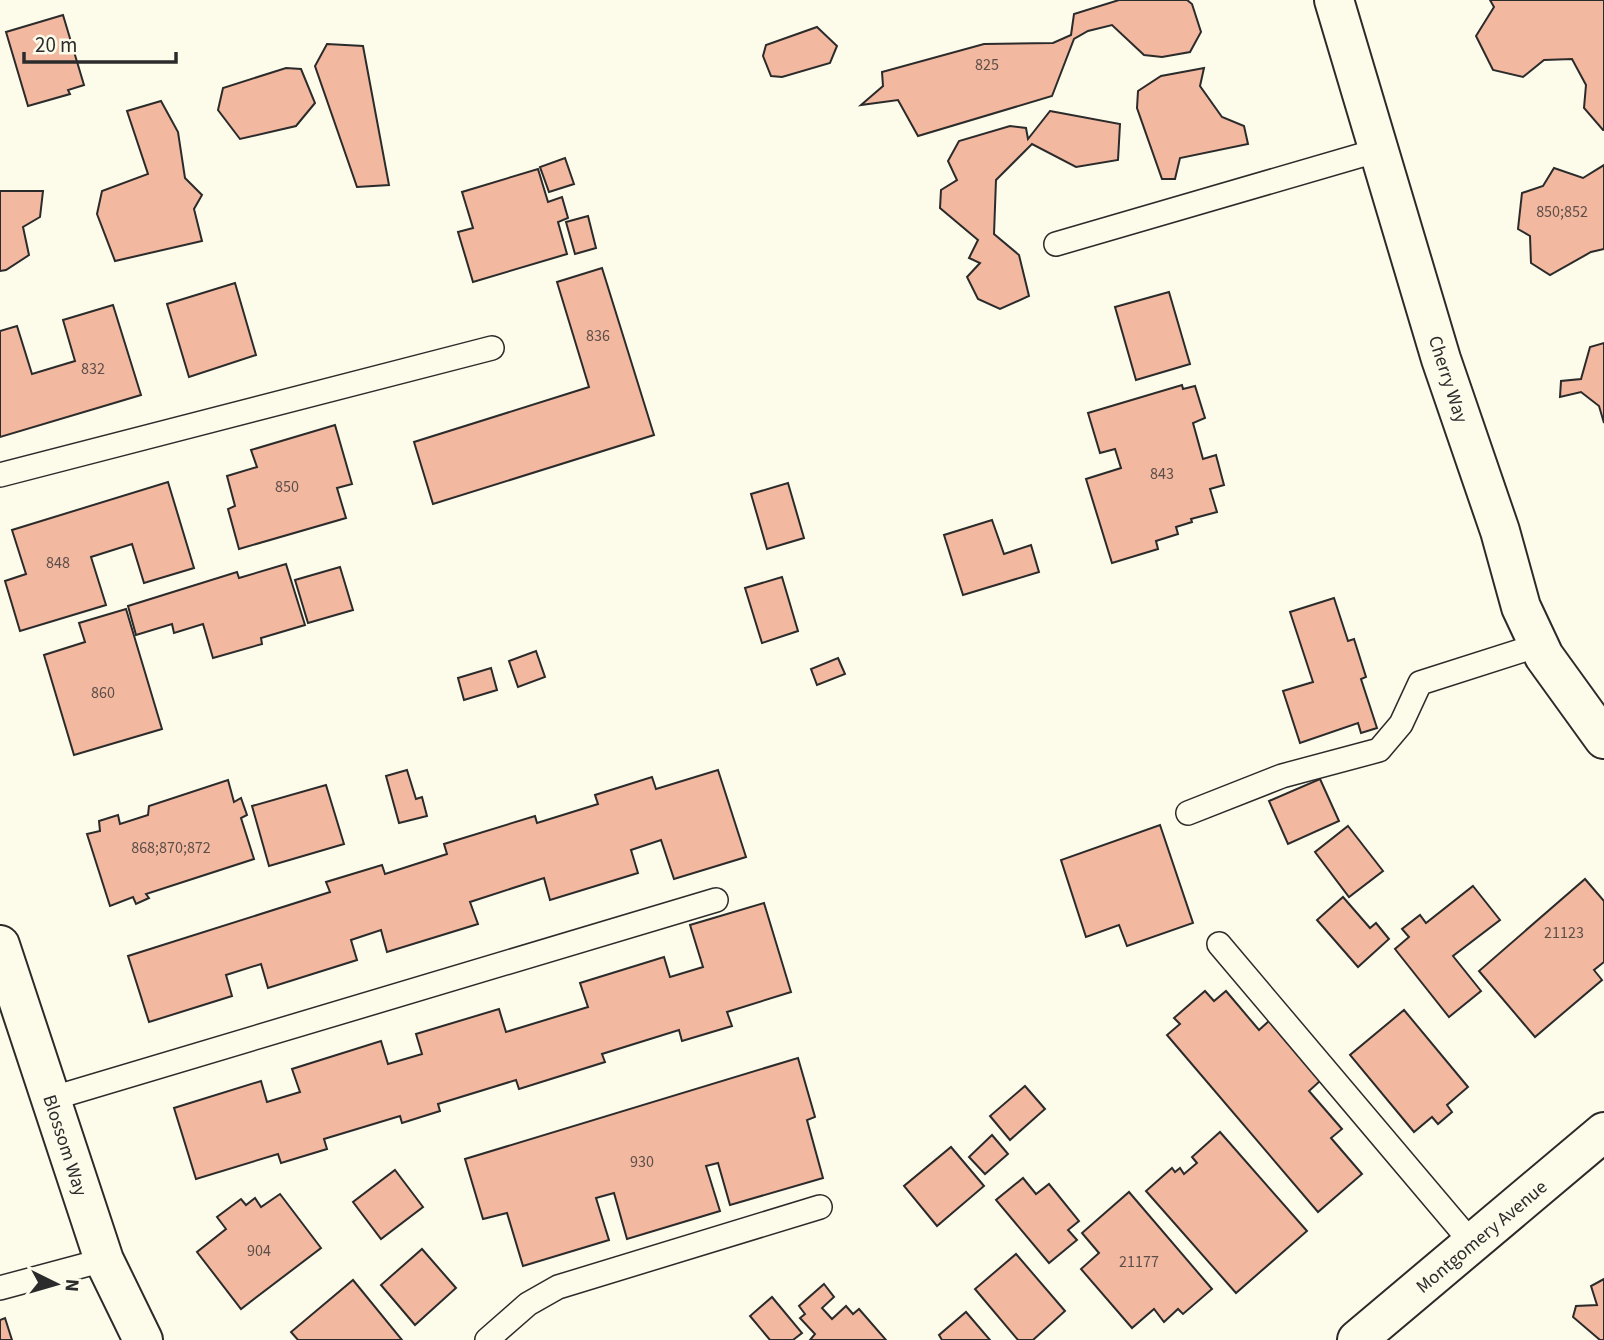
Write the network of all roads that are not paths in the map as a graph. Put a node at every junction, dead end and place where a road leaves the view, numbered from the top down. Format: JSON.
{"nodes":[{"id":1,"x":1334,"y":0,"type":"edge"},
{"id":2,"x":1379,"y":150,"type":"junction"},
{"id":3,"x":1056,"y":244,"type":"dead end"},
{"id":4,"x":492,"y":348,"type":"dead end"},
{"id":5,"x":0,"y":475,"type":"edge"},
{"id":6,"x":1539,"y":645,"type":"junction"},
{"id":7,"x":1604,"y":739,"type":"edge"},
{"id":8,"x":1188,"y":813,"type":"dead end"},
{"id":9,"x":716,"y":900,"type":"dead end"},
{"id":10,"x":1219,"y":944,"type":"dead end"},
{"id":11,"x":0,"y":945,"type":"edge"},
{"id":12,"x":50,"y":1099,"type":"junction"},
{"id":13,"x":1604,"y":1132,"type":"edge"},
{"id":14,"x":820,"y":1207,"type":"dead end"},
{"id":15,"x":1472,"y":1243,"type":"junction"},
{"id":16,"x":104,"y":1260,"type":"junction"},
{"id":17,"x":0,"y":1288,"type":"edge"},
{"id":18,"x":143,"y":1340,"type":"edge"},
{"id":19,"x":487,"y":1340,"type":"edge"},
{"id":20,"x":1357,"y":1340,"type":"edge"}],
"edges":[{"from":1,"to":2,"type":"street","name":"Cherry Way"},
{"from":2,"to":3,"type":"lane"},
{"from":2,"to":6,"type":"street","name":"Cherry Way"},
{"from":4,"to":5,"type":"lane"},
{"from":6,"to":7,"type":"street","name":"Cherry Way"},
{"from":6,"to":8,"type":"lane"},
{"from":9,"to":12,"type":"lane"},
{"from":10,"to":15,"type":"lane"},
{"from":11,"to":12,"type":"street","name":"Blossom Way"},
{"from":12,"to":16,"type":"street","name":"Blossom Way"},
{"from":13,"to":15,"type":"street","name":"Montgomery Avenue"},
{"from":14,"to":19,"type":"lane"},
{"from":15,"to":20,"type":"street","name":"Montgomery Avenue"},
{"from":16,"to":17,"type":"lane"},
{"from":16,"to":18,"type":"street","name":"Blossom Way"}]}
